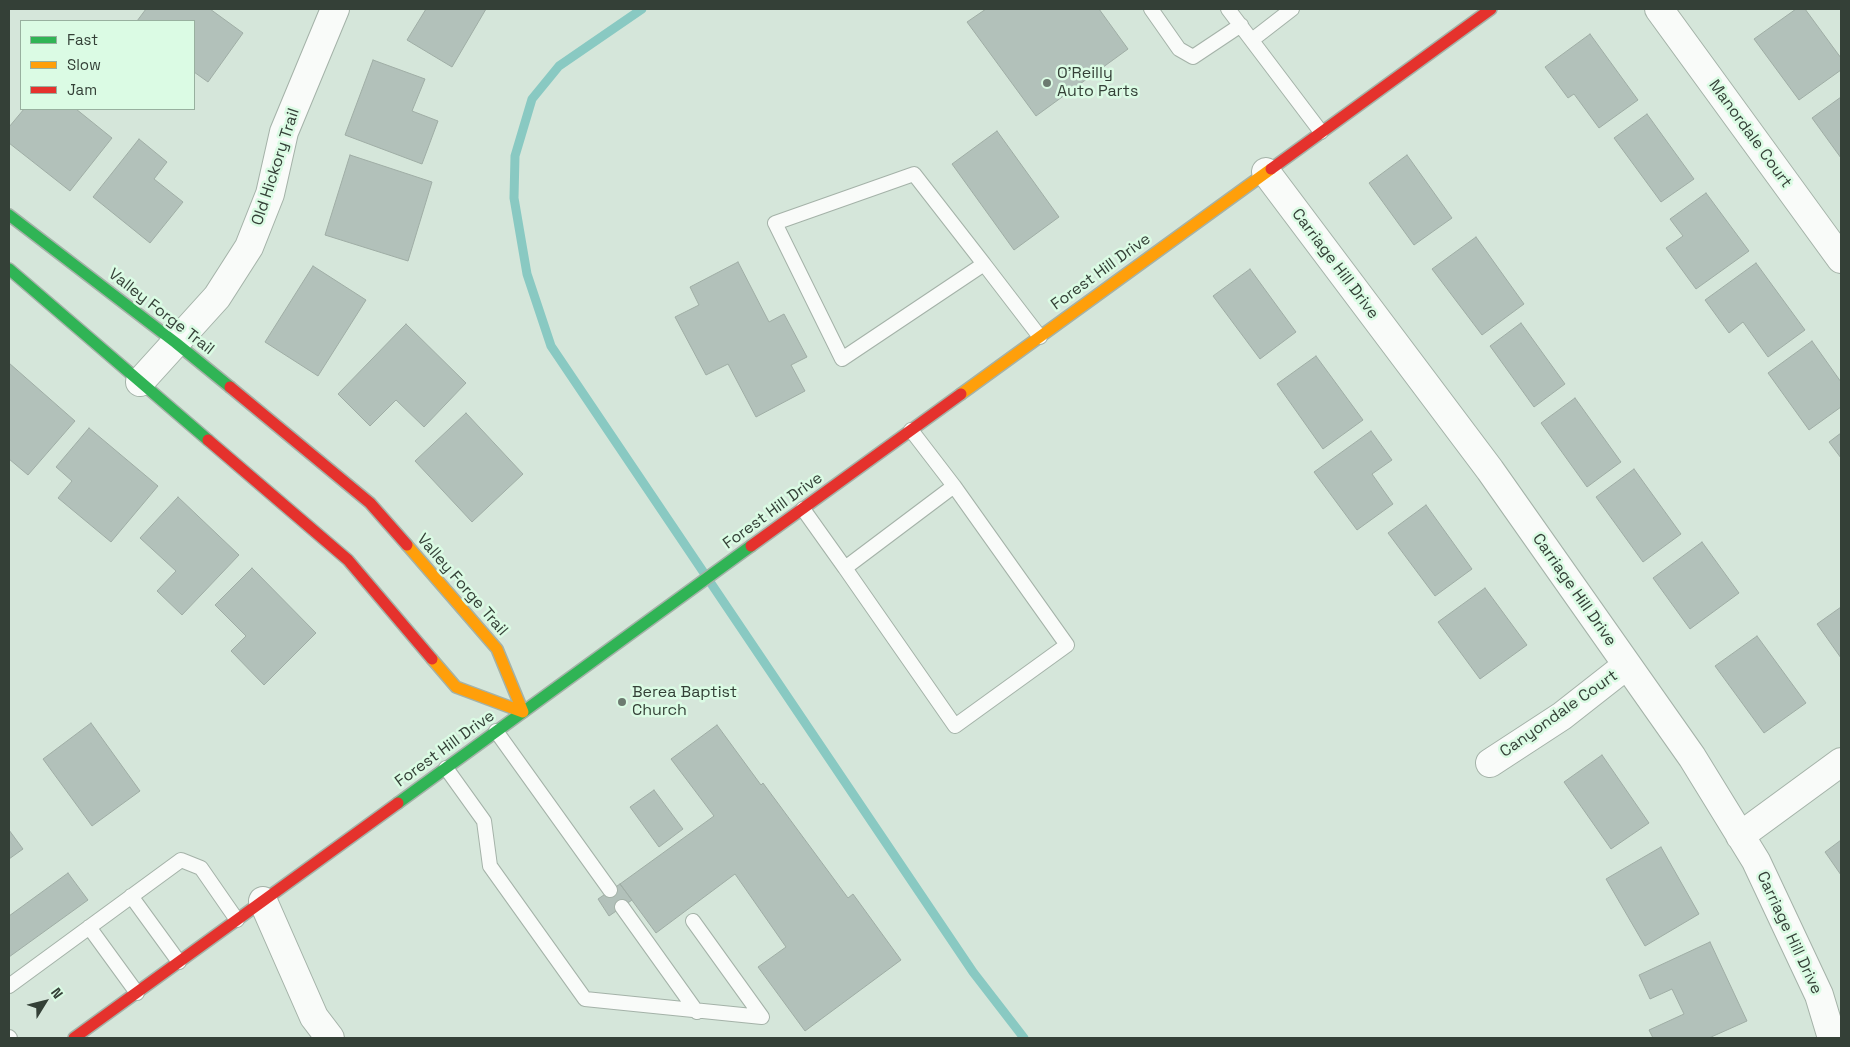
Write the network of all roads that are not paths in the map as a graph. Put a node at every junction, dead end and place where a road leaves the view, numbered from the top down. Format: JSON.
{"nodes":[{"id":1,"x":335,"y":9,"type":"edge"},
{"id":2,"x":1151,"y":9,"type":"edge"},
{"id":3,"x":1228,"y":9,"type":"edge"},
{"id":4,"x":1292,"y":9,"type":"edge"},
{"id":5,"x":1491,"y":9,"type":"edge"},
{"id":6,"x":1660,"y":9,"type":"edge"},
{"id":7,"x":1240,"y":25,"type":"junction"},
{"id":8,"x":1252,"y":40,"type":"junction"},
{"id":9,"x":1322,"y":132,"type":"junction"},
{"id":10,"x":1266,"y":172,"type":"junction"},
{"id":11,"x":9,"y":215,"type":"edge"},
{"id":12,"x":1841,"y":259,"type":"edge"},
{"id":13,"x":984,"y":264,"type":"junction"},
{"id":14,"x":9,"y":268,"type":"edge"},
{"id":15,"x":1040,"y":337,"type":"junction"},
{"id":16,"x":176,"y":343,"type":"junction"},
{"id":17,"x":140,"y":382,"type":"junction"},
{"id":18,"x":912,"y":430,"type":"junction"},
{"id":19,"x":954,"y":486,"type":"junction"},
{"id":20,"x":803,"y":509,"type":"junction"},
{"id":21,"x":845,"y":568,"type":"junction"},
{"id":22,"x":1627,"y":665,"type":"junction"},
{"id":23,"x":523,"y":712,"type":"junction"},
{"id":24,"x":496,"y":732,"type":"junction"},
{"id":25,"x":1841,"y":762,"type":"edge"},
{"id":26,"x":1490,"y":763,"type":"dead end"},
{"id":27,"x":446,"y":768,"type":"junction"},
{"id":28,"x":1740,"y":836,"type":"junction"},
{"id":29,"x":610,"y":890,"type":"dead end"},
{"id":30,"x":131,"y":896,"type":"junction"},
{"id":31,"x":263,"y":901,"type":"junction"},
{"id":32,"x":622,"y":907,"type":"dead end"},
{"id":33,"x":237,"y":920,"type":"junction"},
{"id":34,"x":693,"y":921,"type":"dead end"},
{"id":35,"x":89,"y":927,"type":"junction"},
{"id":36,"x":180,"y":962,"type":"junction"},
{"id":37,"x":9,"y":986,"type":"edge"},
{"id":38,"x":137,"y":993,"type":"junction"},
{"id":39,"x":697,"y":1012,"type":"junction"},
{"id":40,"x":74,"y":1038,"type":"edge"},
{"id":41,"x":330,"y":1038,"type":"edge"},
{"id":42,"x":1832,"y":1038,"type":"edge"}],
"edges":[{"from":1,"to":16,"type":"street","name":"Old Hickory Trail"},
{"from":2,"to":7,"type":"lane"},
{"from":3,"to":7,"type":"lane"},
{"from":4,"to":8,"type":"lane"},
{"from":5,"to":9,"type":"main road","name":"Forest Hill Drive"},
{"from":6,"to":12,"type":"street","name":"Manordale Court"},
{"from":7,"to":8,"type":"lane"},
{"from":8,"to":9,"type":"lane"},
{"from":9,"to":10,"type":"main road","name":"Forest Hill Drive"},
{"from":10,"to":15,"type":"main road","name":"Forest Hill Drive"},
{"from":10,"to":22,"type":"street","name":"Carriage Hill Drive"},
{"from":11,"to":16,"type":"main road","name":"Valley Forge Trail"},
{"from":13,"to":13,"type":"lane"},
{"from":13,"to":15,"type":"lane"},
{"from":14,"to":17,"type":"main road"},
{"from":15,"to":18,"type":"main road","name":"Forest Hill Drive"},
{"from":16,"to":17,"type":"street","name":"Old Hickory Trail"},
{"from":16,"to":23,"type":"main road","name":"Valley Forge Trail"},
{"from":17,"to":23,"type":"main road"},
{"from":18,"to":19,"type":"lane"},
{"from":18,"to":20,"type":"main road","name":"Forest Hill Drive"},
{"from":19,"to":21,"type":"lane"},
{"from":19,"to":21,"type":"lane"},
{"from":20,"to":21,"type":"lane"},
{"from":20,"to":23,"type":"main road","name":"Forest Hill Drive"},
{"from":22,"to":26,"type":"street","name":"Canyondale Court"},
{"from":22,"to":28,"type":"street","name":"Carriage Hill Drive"},
{"from":23,"to":24,"type":"main road","name":"Forest Hill Drive"},
{"from":24,"to":27,"type":"main road","name":"Forest Hill Drive"},
{"from":24,"to":29,"type":"lane"},
{"from":25,"to":28,"type":"street"},
{"from":27,"to":31,"type":"main road","name":"Forest Hill Drive"},
{"from":27,"to":39,"type":"lane"},
{"from":28,"to":42,"type":"street","name":"Carriage Hill Drive"},
{"from":30,"to":33,"type":"lane"},
{"from":30,"to":35,"type":"lane"},
{"from":30,"to":36,"type":"lane"},
{"from":31,"to":33,"type":"main road","name":"Forest Hill Drive"},
{"from":31,"to":41,"type":"street"},
{"from":32,"to":39,"type":"lane"},
{"from":33,"to":36,"type":"main road","name":"Forest Hill Drive"},
{"from":34,"to":39,"type":"lane"},
{"from":35,"to":37,"type":"lane"},
{"from":35,"to":38,"type":"lane"},
{"from":36,"to":38,"type":"main road","name":"Forest Hill Drive"},
{"from":38,"to":40,"type":"main road","name":"Forest Hill Drive"}]}
